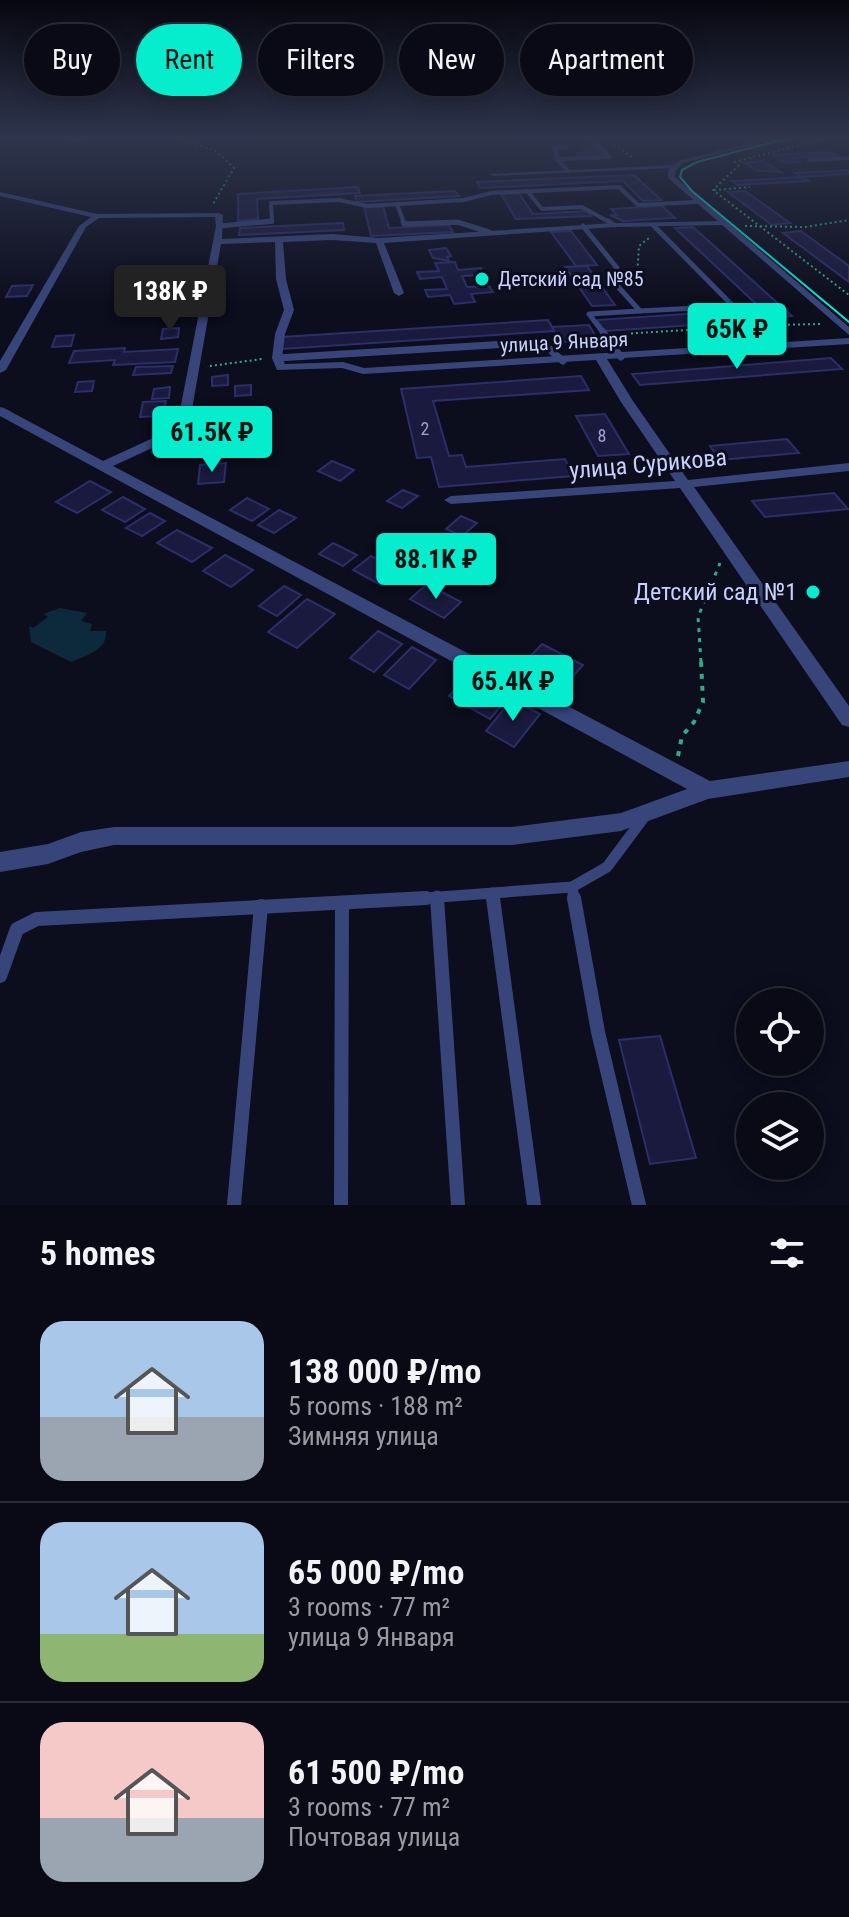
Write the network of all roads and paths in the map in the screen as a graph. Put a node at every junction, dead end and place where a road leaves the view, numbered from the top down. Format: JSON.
{"nodes":[{"id":1,"x":225,"y":192,"type":"edge"},
{"id":2,"x":505,"y":192,"type":"edge"},
{"id":3,"x":528,"y":192,"type":"edge"},
{"id":4,"x":625,"y":192,"type":"edge"},
{"id":5,"x":686,"y":192,"type":"edge"},
{"id":6,"x":716,"y":192,"type":"edge"},
{"id":7,"x":0,"y":194,"type":"edge"},
{"id":8,"x":696,"y":202,"type":"junction"},
{"id":9,"x":397,"y":204,"type":"junction"},
{"id":10,"x":97,"y":216,"type":"junction"},
{"id":11,"x":216,"y":218,"type":"junction"},
{"id":12,"x":849,"y":220,"type":"edge"},
{"id":13,"x":614,"y":225,"type":"junction"},
{"id":14,"x":653,"y":225,"type":"junction"},
{"id":15,"x":725,"y":225,"type":"junction"},
{"id":16,"x":583,"y":226,"type":"junction"},
{"id":17,"x":760,"y":226,"type":"junction"},
{"id":18,"x":489,"y":232,"type":"junction"},
{"id":19,"x":279,"y":240,"type":"junction"},
{"id":20,"x":379,"y":241,"type":"junction"},
{"id":21,"x":217,"y":242,"type":"junction"},
{"id":22,"x":399,"y":293,"type":"dead end"},
{"id":23,"x":625,"y":295,"type":"junction"},
{"id":24,"x":849,"y":295,"type":"edge"},
{"id":25,"x":733,"y":306,"type":"junction"},
{"id":26,"x":640,"y":311,"type":"junction"},
{"id":27,"x":838,"y":323,"type":"junction"},
{"id":28,"x":756,"y":326,"type":"junction"},
{"id":29,"x":849,"y":332,"type":"edge"},
{"id":30,"x":603,"y":335,"type":"junction"},
{"id":31,"x":849,"y":341,"type":"edge"},
{"id":32,"x":774,"y":347,"type":"junction"},
{"id":33,"x":621,"y":357,"type":"junction"},
{"id":34,"x":601,"y":359,"type":"junction"},
{"id":35,"x":563,"y":361,"type":"junction"},
{"id":36,"x":279,"y":363,"type":"junction"},
{"id":37,"x":194,"y":367,"type":"junction"},
{"id":38,"x":0,"y":370,"type":"edge"},
{"id":39,"x":0,"y":411,"type":"edge"},
{"id":40,"x":103,"y":466,"type":"junction"},
{"id":41,"x":849,"y":467,"type":"edge"},
{"id":42,"x":685,"y":484,"type":"junction"},
{"id":43,"x":451,"y":500,"type":"dead end"},
{"id":44,"x":728,"y":545,"type":"junction"},
{"id":45,"x":849,"y":720,"type":"edge"},
{"id":46,"x":849,"y":769,"type":"edge"},
{"id":47,"x":675,"y":771,"type":"junction"},
{"id":48,"x":708,"y":790,"type":"junction"},
{"id":49,"x":647,"y":813,"type":"junction"},
{"id":50,"x":0,"y":862,"type":"edge"},
{"id":51,"x":572,"y":887,"type":"junction"},
{"id":52,"x":492,"y":893,"type":"junction"},
{"id":53,"x":437,"y":896,"type":"junction"},
{"id":54,"x":342,"y":904,"type":"junction"},
{"id":55,"x":261,"y":906,"type":"junction"},
{"id":56,"x":0,"y":976,"type":"edge"},
{"id":57,"x":234,"y":1205,"type":"edge"},
{"id":58,"x":341,"y":1205,"type":"edge"},
{"id":59,"x":458,"y":1205,"type":"edge"},
{"id":60,"x":534,"y":1205,"type":"edge"},
{"id":61,"x":639,"y":1205,"type":"edge"}],
"edges":[{"from":1,"to":11,"type":"path"},
{"from":2,"to":9,"type":"lane"},
{"from":3,"to":13,"type":"lane"},
{"from":4,"to":8,"type":"lane"},
{"from":5,"to":8,"type":"street"},
{"from":6,"to":17,"type":"path"},
{"from":7,"to":10,"type":"street"},
{"from":8,"to":15,"type":"street"},
{"from":9,"to":11,"type":"lane"},
{"from":9,"to":18,"type":"lane"},
{"from":10,"to":11,"type":"street"},
{"from":10,"to":38,"type":"street"},
{"from":11,"to":21,"type":"street"},
{"from":12,"to":17,"type":"path"},
{"from":13,"to":14,"type":"street"},
{"from":13,"to":16,"type":"street"},
{"from":14,"to":15,"type":"street"},
{"from":14,"to":23,"type":"path"},
{"from":14,"to":25,"type":"lane"},
{"from":15,"to":17,"type":"path"},
{"from":15,"to":27,"type":"street"},
{"from":16,"to":18,"type":"street"},
{"from":16,"to":23,"type":"lane"},
{"from":17,"to":24,"type":"path"},
{"from":18,"to":20,"type":"street"},
{"from":19,"to":20,"type":"street"},
{"from":19,"to":21,"type":"street"},
{"from":19,"to":36,"type":"street"},
{"from":20,"to":22,"type":"street"},
{"from":21,"to":37,"type":"street"},
{"from":23,"to":26,"type":"lane"},
{"from":25,"to":26,"type":"lane"},
{"from":25,"to":28,"type":"lane"},
{"from":26,"to":30,"type":"lane"},
{"from":27,"to":28,"type":"path"},
{"from":27,"to":29,"type":"street"},
{"from":28,"to":30,"type":"path"},
{"from":28,"to":32,"type":"lane"},
{"from":30,"to":33,"type":"lane"},
{"from":31,"to":32,"type":"street","name":"улица 9 Января"},
{"from":32,"to":33,"type":"street","name":"улица 9 Января"},
{"from":33,"to":34,"type":"street","name":"улица 9 Января"},
{"from":34,"to":35,"type":"street","name":"улица 9 Января"},
{"from":34,"to":42,"type":"street"},
{"from":35,"to":36,"type":"street","name":"улица 9 Января"},
{"from":35,"to":36,"type":"lane"},
{"from":36,"to":37,"type":"path"},
{"from":37,"to":40,"type":"street"},
{"from":39,"to":40,"type":"street"},
{"from":40,"to":47,"type":"street"},
{"from":41,"to":42,"type":"street","name":"улица Сурикова"},
{"from":42,"to":43,"type":"street","name":"улица Сурикова"},
{"from":42,"to":44,"type":"street"},
{"from":44,"to":45,"type":"street"},
{"from":44,"to":47,"type":"path"},
{"from":46,"to":48,"type":"street"},
{"from":47,"to":48,"type":"street"},
{"from":48,"to":49,"type":"street"},
{"from":49,"to":50,"type":"street"},
{"from":49,"to":51,"type":"lane"},
{"from":51,"to":52,"type":"lane"},
{"from":51,"to":61,"type":"lane"},
{"from":52,"to":53,"type":"lane"},
{"from":52,"to":60,"type":"lane"},
{"from":53,"to":54,"type":"lane"},
{"from":53,"to":59,"type":"lane"},
{"from":54,"to":55,"type":"lane"},
{"from":54,"to":58,"type":"lane"},
{"from":55,"to":56,"type":"lane"},
{"from":55,"to":57,"type":"lane"}]}
